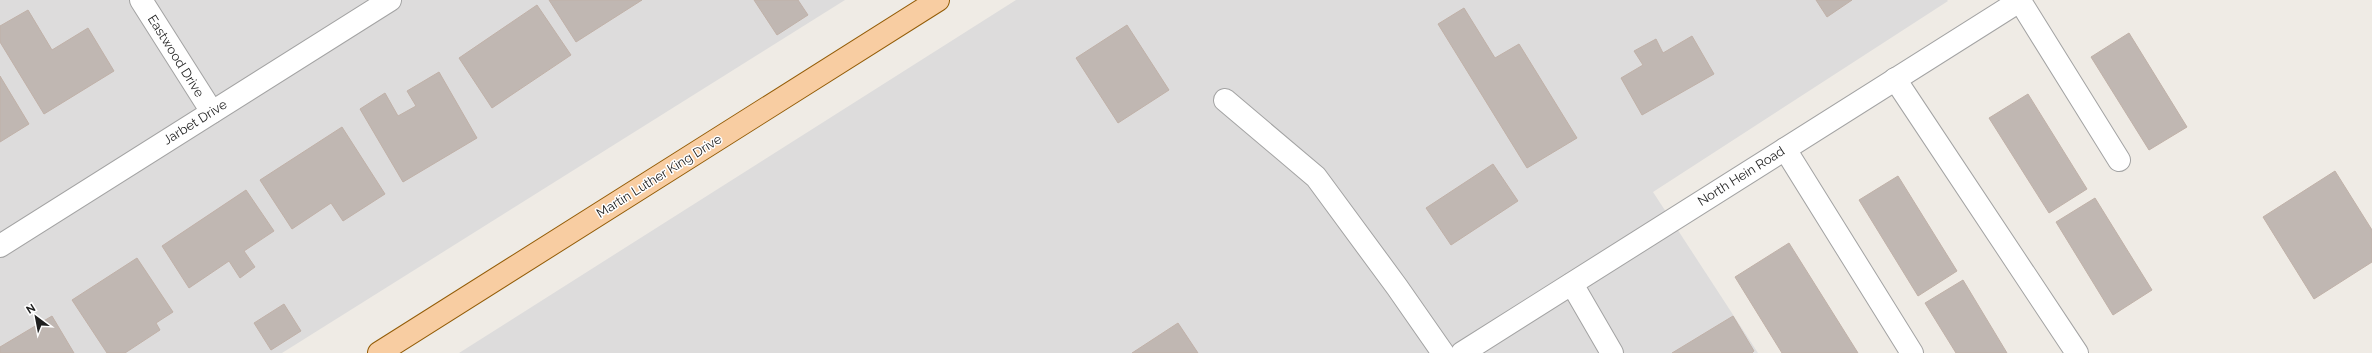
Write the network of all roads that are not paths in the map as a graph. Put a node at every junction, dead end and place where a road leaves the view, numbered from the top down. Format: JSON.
{"nodes":[{"id":1,"x":141,"y":0,"type":"edge"},
{"id":2,"x":390,"y":0,"type":"edge"},
{"id":3,"x":938,"y":0,"type":"edge"},
{"id":4,"x":2020,"y":0,"type":"edge"},
{"id":5,"x":1895,"y":79,"type":"junction"},
{"id":6,"x":1225,"y":100,"type":"dead end"},
{"id":7,"x":212,"y":112,"type":"junction"},
{"id":8,"x":1785,"y":149,"type":"junction"},
{"id":9,"x":2120,"y":160,"type":"dead end"},
{"id":10,"x":0,"y":246,"type":"edge"},
{"id":11,"x":1572,"y":284,"type":"junction"},
{"id":12,"x":379,"y":353,"type":"edge"},
{"id":13,"x":1443,"y":353,"type":"edge"},
{"id":14,"x":1462,"y":353,"type":"edge"},
{"id":15,"x":1612,"y":353,"type":"edge"},
{"id":16,"x":1912,"y":353,"type":"edge"},
{"id":17,"x":2077,"y":353,"type":"edge"}],
"edges":[{"from":1,"to":7,"type":"street","name":"Eastwood Drive"},
{"from":2,"to":7,"type":"street","name":"Jarbet Drive"},
{"from":3,"to":12,"type":"main road","name":"Martin Luther King Drive"},
{"from":4,"to":5,"type":"street","name":"North Hein Road"},
{"from":4,"to":9,"type":"street"},
{"from":5,"to":8,"type":"street","name":"North Hein Road"},
{"from":5,"to":17,"type":"street"},
{"from":6,"to":13,"type":"street"},
{"from":7,"to":10,"type":"street","name":"Jarbet Drive"},
{"from":8,"to":11,"type":"street","name":"North Hein Road"},
{"from":8,"to":16,"type":"street"},
{"from":11,"to":14,"type":"street","name":"North Hein Road"},
{"from":11,"to":15,"type":"street"}]}
